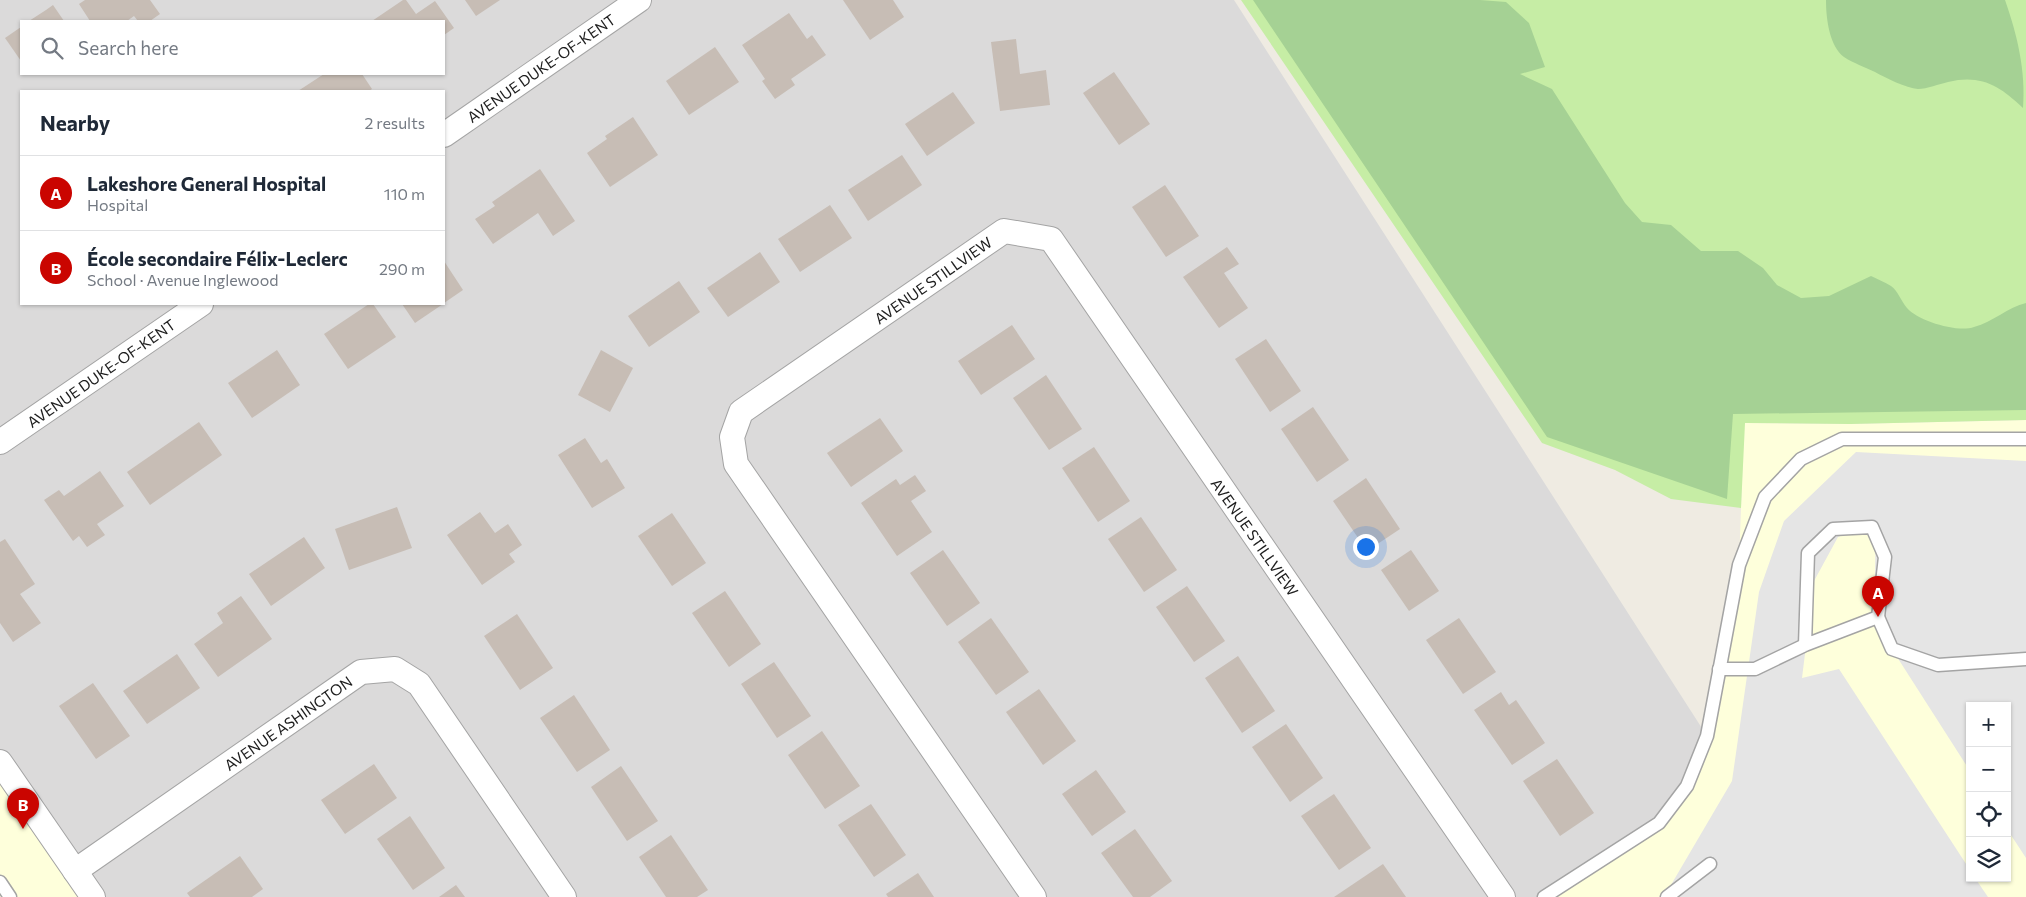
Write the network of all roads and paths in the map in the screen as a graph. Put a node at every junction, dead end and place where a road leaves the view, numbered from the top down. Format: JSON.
{"nodes":[{"id":1,"x":639,"y":0,"type":"edge"},
{"id":2,"x":445,"y":134,"type":"edge"},
{"id":3,"x":200,"y":305,"type":"edge"},
{"id":4,"x":2026,"y":439,"type":"edge"},
{"id":5,"x":0,"y":442,"type":"edge"},
{"id":6,"x":1878,"y":617,"type":"junction"},
{"id":7,"x":1805,"y":645,"type":"junction"},
{"id":8,"x":2026,"y":659,"type":"edge"},
{"id":9,"x":1719,"y":669,"type":"junction"},
{"id":10,"x":2,"y":770,"type":"edge"},
{"id":11,"x":1710,"y":864,"type":"dead end"},
{"id":12,"x":75,"y":871,"type":"junction"},
{"id":13,"x":0,"y":882,"type":"edge"},
{"id":14,"x":10,"y":897,"type":"edge"},
{"id":15,"x":93,"y":897,"type":"edge"},
{"id":16,"x":564,"y":897,"type":"edge"},
{"id":17,"x":1034,"y":897,"type":"edge"},
{"id":18,"x":1503,"y":897,"type":"edge"},
{"id":19,"x":1544,"y":897,"type":"edge"},
{"id":20,"x":1667,"y":897,"type":"edge"}],
"edges":[{"from":1,"to":2,"type":"street","name":"AVENUE DUKE-OF-KENT"},
{"from":3,"to":5,"type":"street","name":"AVENUE DUKE-OF-KENT"},
{"from":4,"to":9,"type":"lane"},
{"from":6,"to":7,"type":"lane"},
{"from":6,"to":7,"type":"lane"},
{"from":6,"to":8,"type":"lane"},
{"from":7,"to":9,"type":"lane"},
{"from":9,"to":19,"type":"lane"},
{"from":10,"to":12,"type":"street"},
{"from":11,"to":20,"type":"lane"},
{"from":12,"to":15,"type":"street"},
{"from":12,"to":16,"type":"street","name":"AVENUE ASHINGTON"},
{"from":13,"to":14,"type":"lane"},
{"from":17,"to":18,"type":"street","name":"AVENUE STILLVIEW"}]}
